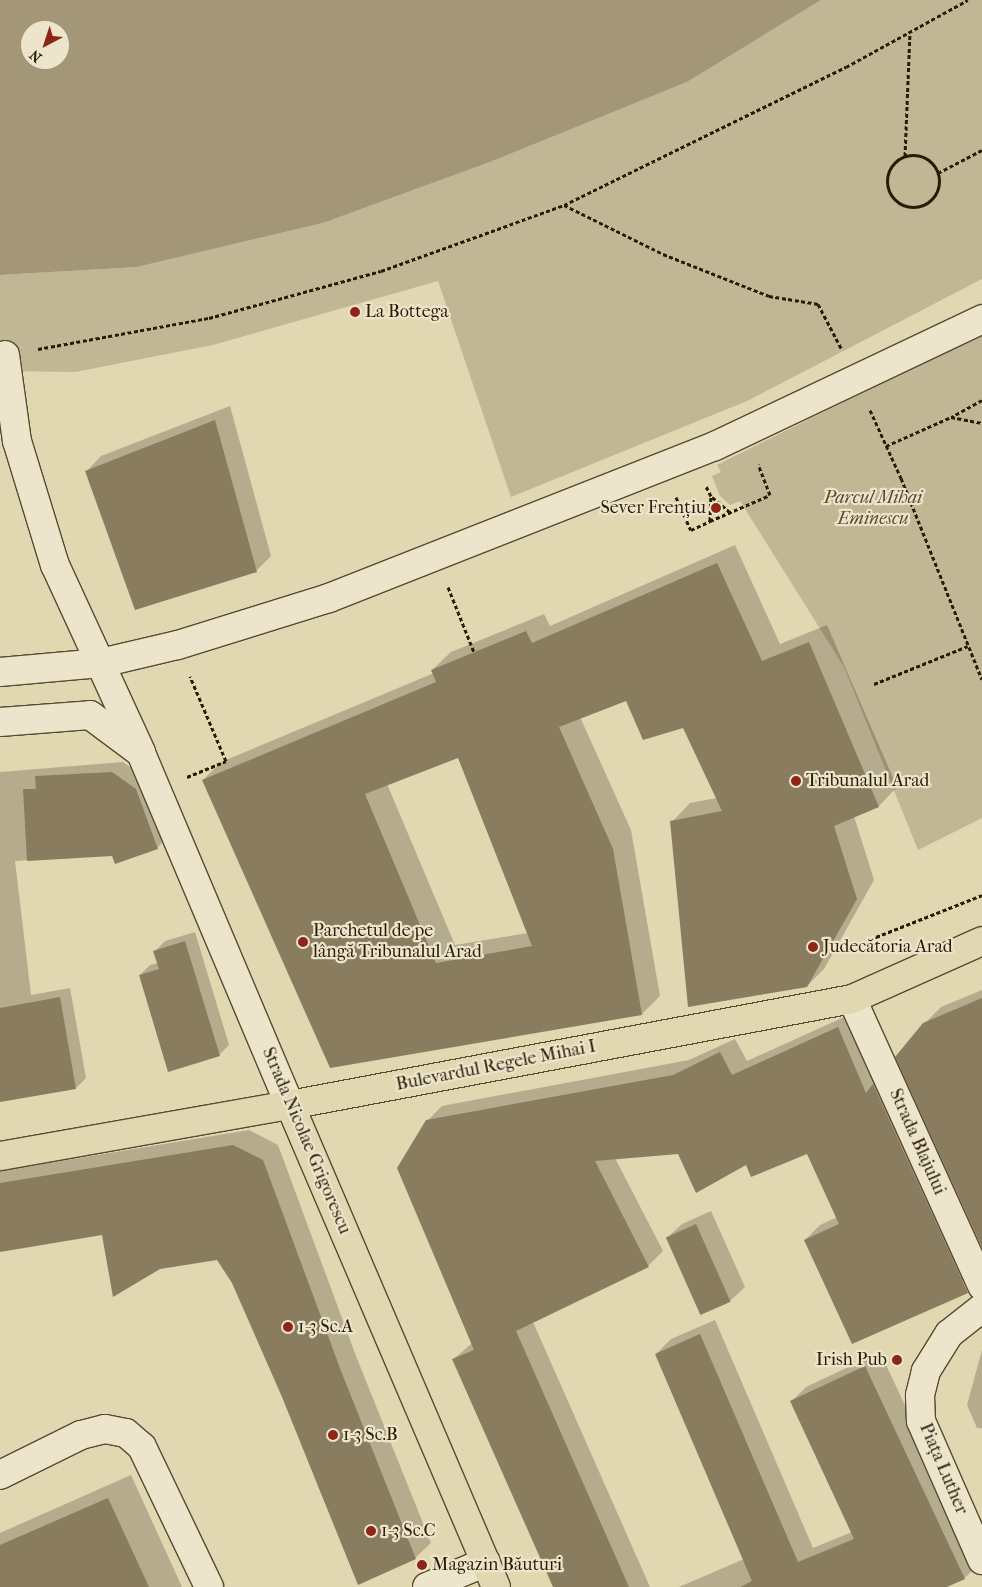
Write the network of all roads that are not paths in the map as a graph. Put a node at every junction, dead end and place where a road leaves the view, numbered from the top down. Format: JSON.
{"nodes":[{"id":1,"x":982,"y":319,"type":"edge"},
{"id":2,"x":5,"y":355,"type":"road end"},
{"id":3,"x":101,"y":663,"type":"junction"},
{"id":4,"x":0,"y":672,"type":"edge"},
{"id":5,"x":0,"y":722,"type":"edge"},
{"id":6,"x":141,"y":753,"type":"junction"},
{"id":7,"x":982,"y":941,"type":"edge"},
{"id":8,"x":859,"y":996,"type":"junction"},
{"id":9,"x":290,"y":1105,"type":"junction"},
{"id":10,"x":0,"y":1156,"type":"edge"},
{"id":11,"x":982,"y":1286,"type":"edge"},
{"id":12,"x":982,"y":1308,"type":"edge"},
{"id":13,"x":0,"y":1475,"type":"edge"},
{"id":14,"x":982,"y":1560,"type":"edge"},
{"id":15,"x":486,"y":1562,"type":"junction"},
{"id":16,"x":209,"y":1587,"type":"edge"},
{"id":17,"x":427,"y":1587,"type":"edge"},
{"id":18,"x":496,"y":1587,"type":"edge"}],
"edges":[{"from":1,"to":3,"type":"street"},
{"from":2,"to":3,"type":"street"},
{"from":3,"to":4,"type":"street"},
{"from":3,"to":6,"type":"street"},
{"from":5,"to":6,"type":"street","name":"Strada Nicolae Grigorescu"},
{"from":6,"to":9,"type":"street","name":"Strada Nicolae Grigorescu"},
{"from":7,"to":8,"type":"main road","name":"Bulevardul Regele Mihai I"},
{"from":8,"to":9,"type":"main road","name":"Bulevardul Regele Mihai I"},
{"from":8,"to":11,"type":"street","name":"Strada Blajului"},
{"from":9,"to":10,"type":"main road","name":"Bulevardul Regele Mihai I"},
{"from":9,"to":15,"type":"main road","name":"Strada Nicolae Grigorescu"},
{"from":12,"to":14,"type":"street","name":"Piața Luther"},
{"from":13,"to":16,"type":"street"},
{"from":15,"to":17,"type":"street"},
{"from":15,"to":18,"type":"main road","name":"Strada Nicolae Grigorescu"}]}
